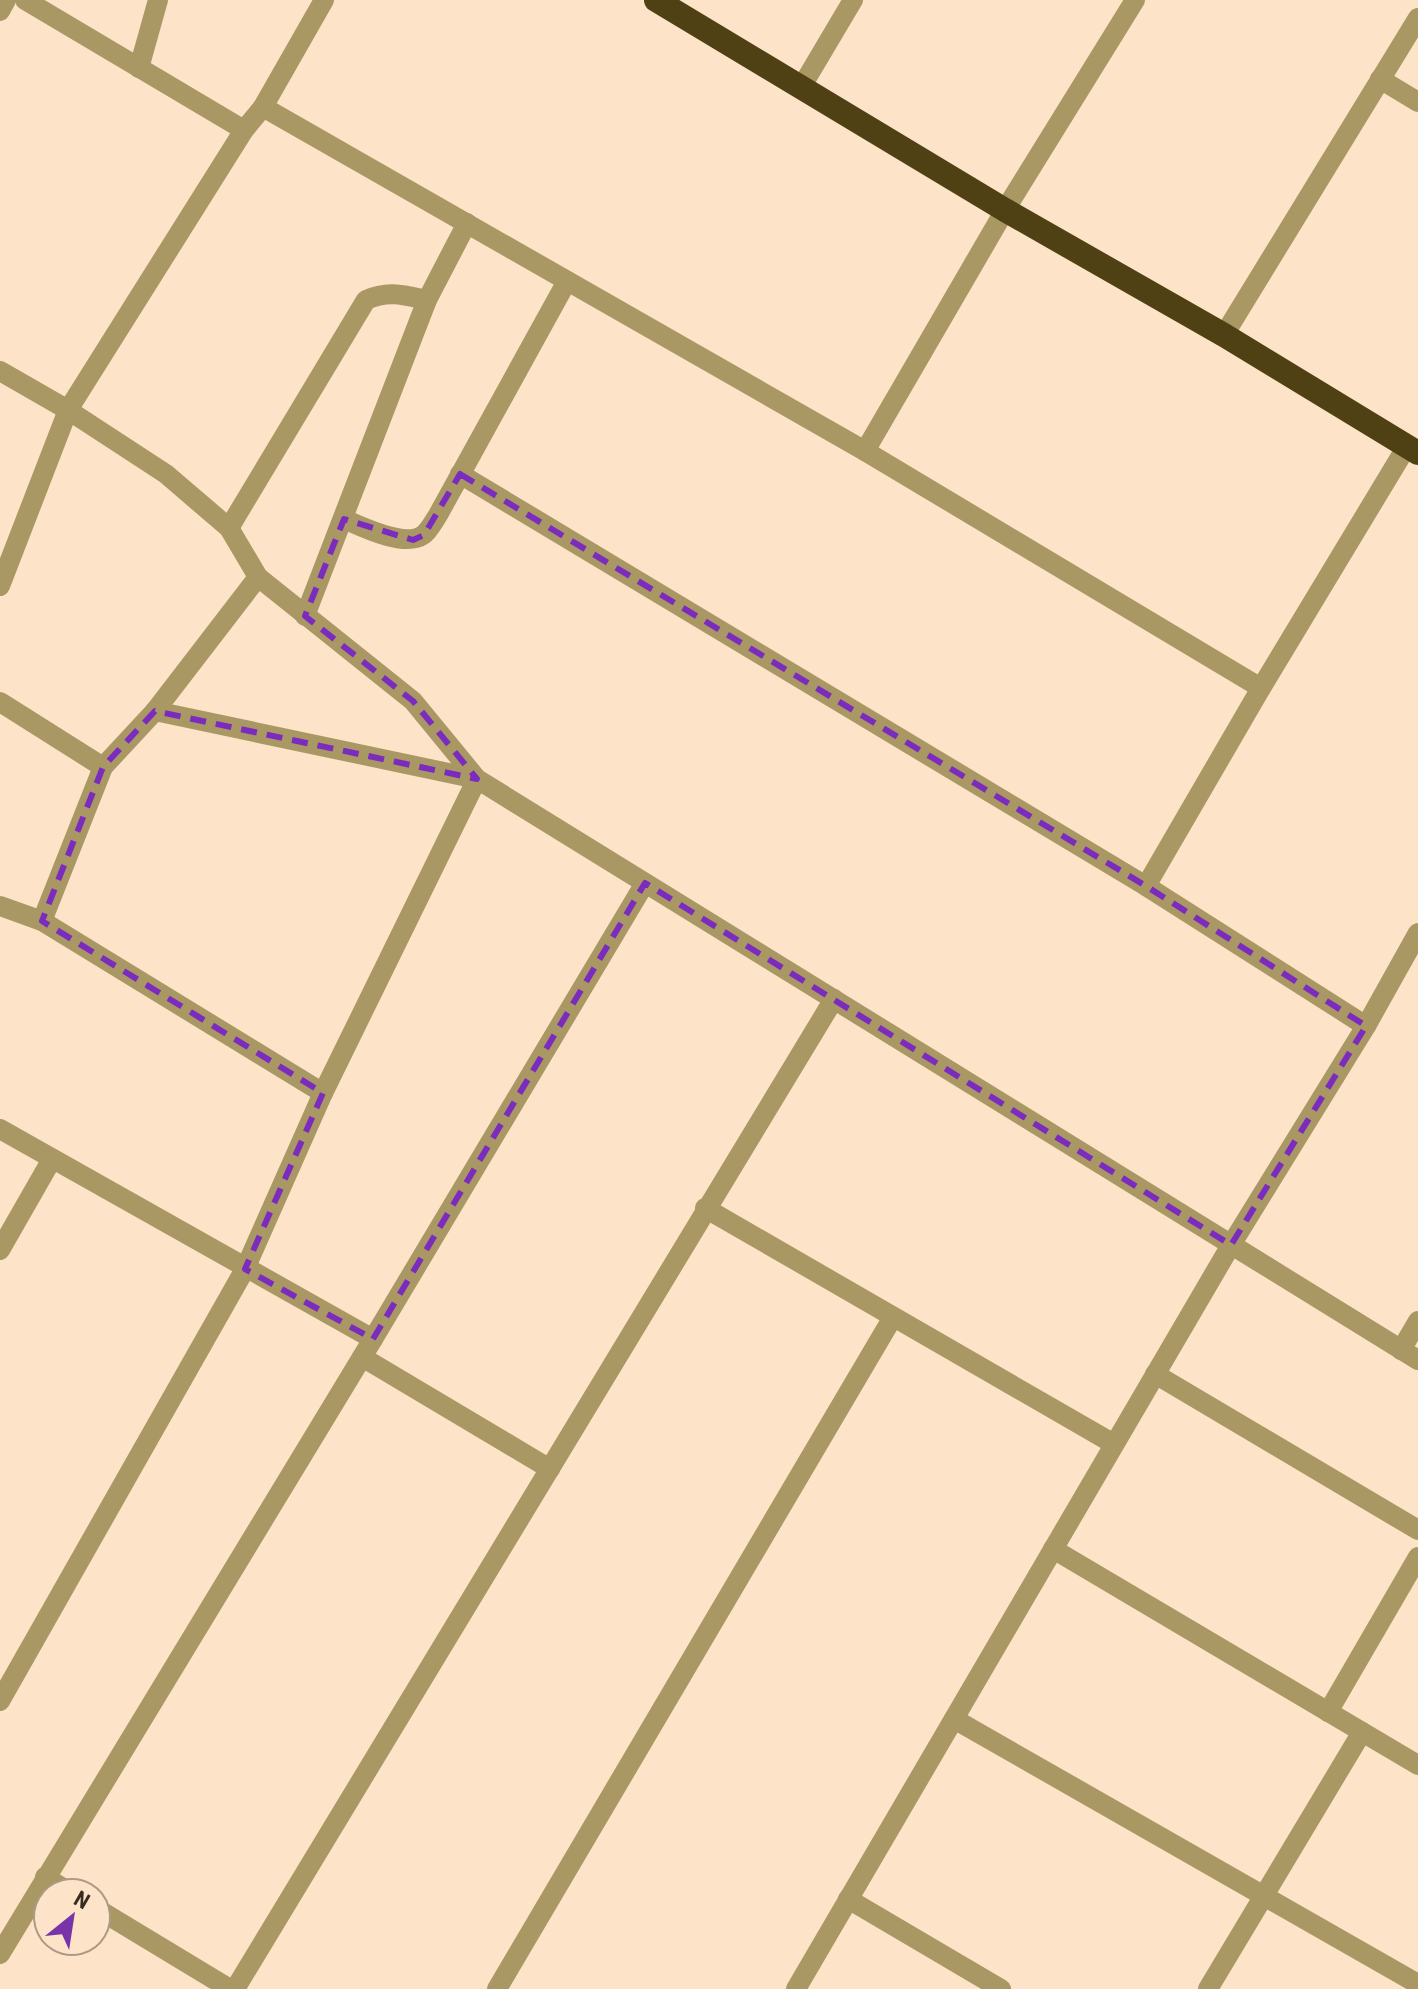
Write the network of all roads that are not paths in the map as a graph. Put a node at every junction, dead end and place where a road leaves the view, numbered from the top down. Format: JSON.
{"nodes":[{"id":1,"x":6,"y":0,"type":"edge"},
{"id":2,"x":25,"y":0,"type":"edge"},
{"id":3,"x":158,"y":0,"type":"edge"},
{"id":4,"x":324,"y":0,"type":"edge"},
{"id":5,"x":656,"y":0,"type":"edge"},
{"id":6,"x":853,"y":0,"type":"edge"},
{"id":7,"x":1135,"y":0,"type":"edge"},
{"id":8,"x":0,"y":11,"type":"edge"},
{"id":9,"x":1418,"y":18,"type":"edge"},
{"id":10,"x":139,"y":68,"type":"junction"},
{"id":11,"x":1380,"y":79,"type":"junction"},
{"id":12,"x":802,"y":86,"type":"junction"},
{"id":13,"x":1418,"y":102,"type":"edge"},
{"id":14,"x":263,"y":107,"type":"junction"},
{"id":15,"x":244,"y":130,"type":"junction"},
{"id":16,"x":1005,"y":210,"type":"junction"},
{"id":17,"x":467,"y":223,"type":"junction"},
{"id":18,"x":567,"y":281,"type":"junction"},
{"id":19,"x":427,"y":300,"type":"junction"},
{"id":20,"x":1224,"y":335,"type":"junction"},
{"id":21,"x":0,"y":371,"type":"edge"},
{"id":22,"x":68,"y":410,"type":"junction"},
{"id":23,"x":1412,"y":449,"type":"edge"},
{"id":24,"x":865,"y":451,"type":"junction"},
{"id":25,"x":460,"y":474,"type":"junction"},
{"id":26,"x":344,"y":519,"type":"junction"},
{"id":27,"x":229,"y":528,"type":"junction"},
{"id":28,"x":258,"y":577,"type":"junction"},
{"id":29,"x":0,"y":586,"type":"edge"},
{"id":30,"x":305,"y":616,"type":"junction"},
{"id":31,"x":1261,"y":688,"type":"junction"},
{"id":32,"x":0,"y":702,"type":"edge"},
{"id":33,"x":155,"y":711,"type":"junction"},
{"id":34,"x":103,"y":767,"type":"junction"},
{"id":35,"x":477,"y":779,"type":"junction"},
{"id":36,"x":645,"y":883,"type":"junction"},
{"id":37,"x":1146,"y":886,"type":"junction"},
{"id":38,"x":0,"y":906,"type":"edge"},
{"id":39,"x":42,"y":921,"type":"junction"},
{"id":40,"x":1416,"y":943,"type":"edge"},
{"id":41,"x":834,"y":999,"type":"junction"},
{"id":42,"x":1366,"y":1026,"type":"junction"},
{"id":43,"x":323,"y":1093,"type":"junction"},
{"id":44,"x":0,"y":1129,"type":"edge"},
{"id":45,"x":52,"y":1159,"type":"junction"},
{"id":46,"x":705,"y":1208,"type":"junction"},
{"id":47,"x":1231,"y":1245,"type":"junction"},
{"id":48,"x":0,"y":1250,"type":"edge"},
{"id":49,"x":245,"y":1269,"type":"junction"},
{"id":50,"x":893,"y":1317,"type":"junction"},
{"id":51,"x":1418,"y":1321,"type":"edge"},
{"id":52,"x":373,"y":1339,"type":"junction"},
{"id":53,"x":1409,"y":1355,"type":"edge"},
{"id":54,"x":362,"y":1357,"type":"junction"},
{"id":55,"x":1155,"y":1374,"type":"junction"},
{"id":56,"x":1114,"y":1444,"type":"junction"},
{"id":57,"x":550,"y":1469,"type":"junction"},
{"id":58,"x":1418,"y":1530,"type":"edge"},
{"id":59,"x":1053,"y":1549,"type":"junction"},
{"id":60,"x":1418,"y":1557,"type":"edge"},
{"id":61,"x":8,"y":1667,"type":"edge"},
{"id":62,"x":0,"y":1701,"type":"edge"},
{"id":63,"x":1328,"y":1712,"type":"junction"},
{"id":64,"x":954,"y":1719,"type":"junction"},
{"id":65,"x":1362,"y":1732,"type":"junction"},
{"id":66,"x":1418,"y":1765,"type":"edge"},
{"id":67,"x":45,"y":1877,"type":"edge"},
{"id":68,"x":1264,"y":1896,"type":"junction"},
{"id":69,"x":32,"y":1899,"type":"edge"},
{"id":70,"x":848,"y":1899,"type":"junction"},
{"id":71,"x":112,"y":1918,"type":"edge"},
{"id":72,"x":0,"y":1954,"type":"edge"},
{"id":73,"x":1418,"y":1984,"type":"edge"},
{"id":74,"x":232,"y":1989,"type":"edge"},
{"id":75,"x":497,"y":1989,"type":"edge"},
{"id":76,"x":796,"y":1989,"type":"edge"},
{"id":77,"x":1001,"y":1989,"type":"edge"},
{"id":78,"x":1208,"y":1989,"type":"edge"}],
"edges":[{"from":1,"to":8,"type":"street"},
{"from":2,"to":10,"type":"street"},
{"from":3,"to":10,"type":"street"},
{"from":4,"to":14,"type":"street"},
{"from":5,"to":12,"type":"highway"},
{"from":6,"to":12,"type":"street"},
{"from":7,"to":16,"type":"street"},
{"from":9,"to":11,"type":"street"},
{"from":10,"to":15,"type":"street"},
{"from":11,"to":13,"type":"street"},
{"from":11,"to":20,"type":"street"},
{"from":12,"to":16,"type":"highway"},
{"from":14,"to":15,"type":"street"},
{"from":14,"to":17,"type":"street"},
{"from":15,"to":22,"type":"street"},
{"from":16,"to":20,"type":"highway"},
{"from":16,"to":24,"type":"street"},
{"from":17,"to":18,"type":"street"},
{"from":17,"to":19,"type":"street"},
{"from":18,"to":24,"type":"street"},
{"from":18,"to":25,"type":"street"},
{"from":19,"to":26,"type":"street"},
{"from":19,"to":27,"type":"street"},
{"from":20,"to":23,"type":"highway"},
{"from":21,"to":22,"type":"street"},
{"from":22,"to":27,"type":"street"},
{"from":22,"to":29,"type":"street"},
{"from":23,"to":31,"type":"street"},
{"from":24,"to":31,"type":"street"},
{"from":25,"to":26,"type":"street"},
{"from":25,"to":37,"type":"street"},
{"from":26,"to":30,"type":"street"},
{"from":27,"to":28,"type":"street"},
{"from":28,"to":30,"type":"street"},
{"from":28,"to":33,"type":"street"},
{"from":30,"to":35,"type":"street"},
{"from":31,"to":37,"type":"street"},
{"from":32,"to":34,"type":"street"},
{"from":33,"to":34,"type":"street"},
{"from":33,"to":35,"type":"street"},
{"from":34,"to":39,"type":"street"},
{"from":35,"to":36,"type":"street"},
{"from":35,"to":43,"type":"street"},
{"from":36,"to":41,"type":"street"},
{"from":36,"to":52,"type":"street"},
{"from":37,"to":42,"type":"street"},
{"from":38,"to":39,"type":"street"},
{"from":39,"to":43,"type":"street"},
{"from":40,"to":42,"type":"street"},
{"from":41,"to":46,"type":"street"},
{"from":41,"to":47,"type":"street"},
{"from":42,"to":47,"type":"street"},
{"from":43,"to":49,"type":"street"},
{"from":44,"to":45,"type":"street"},
{"from":45,"to":48,"type":"street"},
{"from":45,"to":49,"type":"street"},
{"from":46,"to":50,"type":"street"},
{"from":46,"to":57,"type":"street"},
{"from":47,"to":53,"type":"street"},
{"from":47,"to":55,"type":"street"},
{"from":49,"to":52,"type":"street"},
{"from":49,"to":61,"type":"street"},
{"from":50,"to":56,"type":"street"},
{"from":50,"to":75,"type":"street"},
{"from":51,"to":53,"type":"street"},
{"from":52,"to":54,"type":"street"},
{"from":54,"to":57,"type":"street"},
{"from":54,"to":67,"type":"street"},
{"from":55,"to":56,"type":"street"},
{"from":55,"to":58,"type":"street"},
{"from":56,"to":59,"type":"street"},
{"from":57,"to":74,"type":"street"},
{"from":59,"to":63,"type":"street"},
{"from":59,"to":64,"type":"street"},
{"from":60,"to":63,"type":"street"},
{"from":61,"to":62,"type":"street"},
{"from":63,"to":65,"type":"street"},
{"from":64,"to":68,"type":"street"},
{"from":64,"to":70,"type":"street"},
{"from":65,"to":66,"type":"street"},
{"from":65,"to":68,"type":"street"},
{"from":68,"to":73,"type":"street"},
{"from":68,"to":78,"type":"street"},
{"from":69,"to":72,"type":"street"},
{"from":70,"to":76,"type":"street"},
{"from":70,"to":77,"type":"street"},
{"from":71,"to":74,"type":"street"}]}
